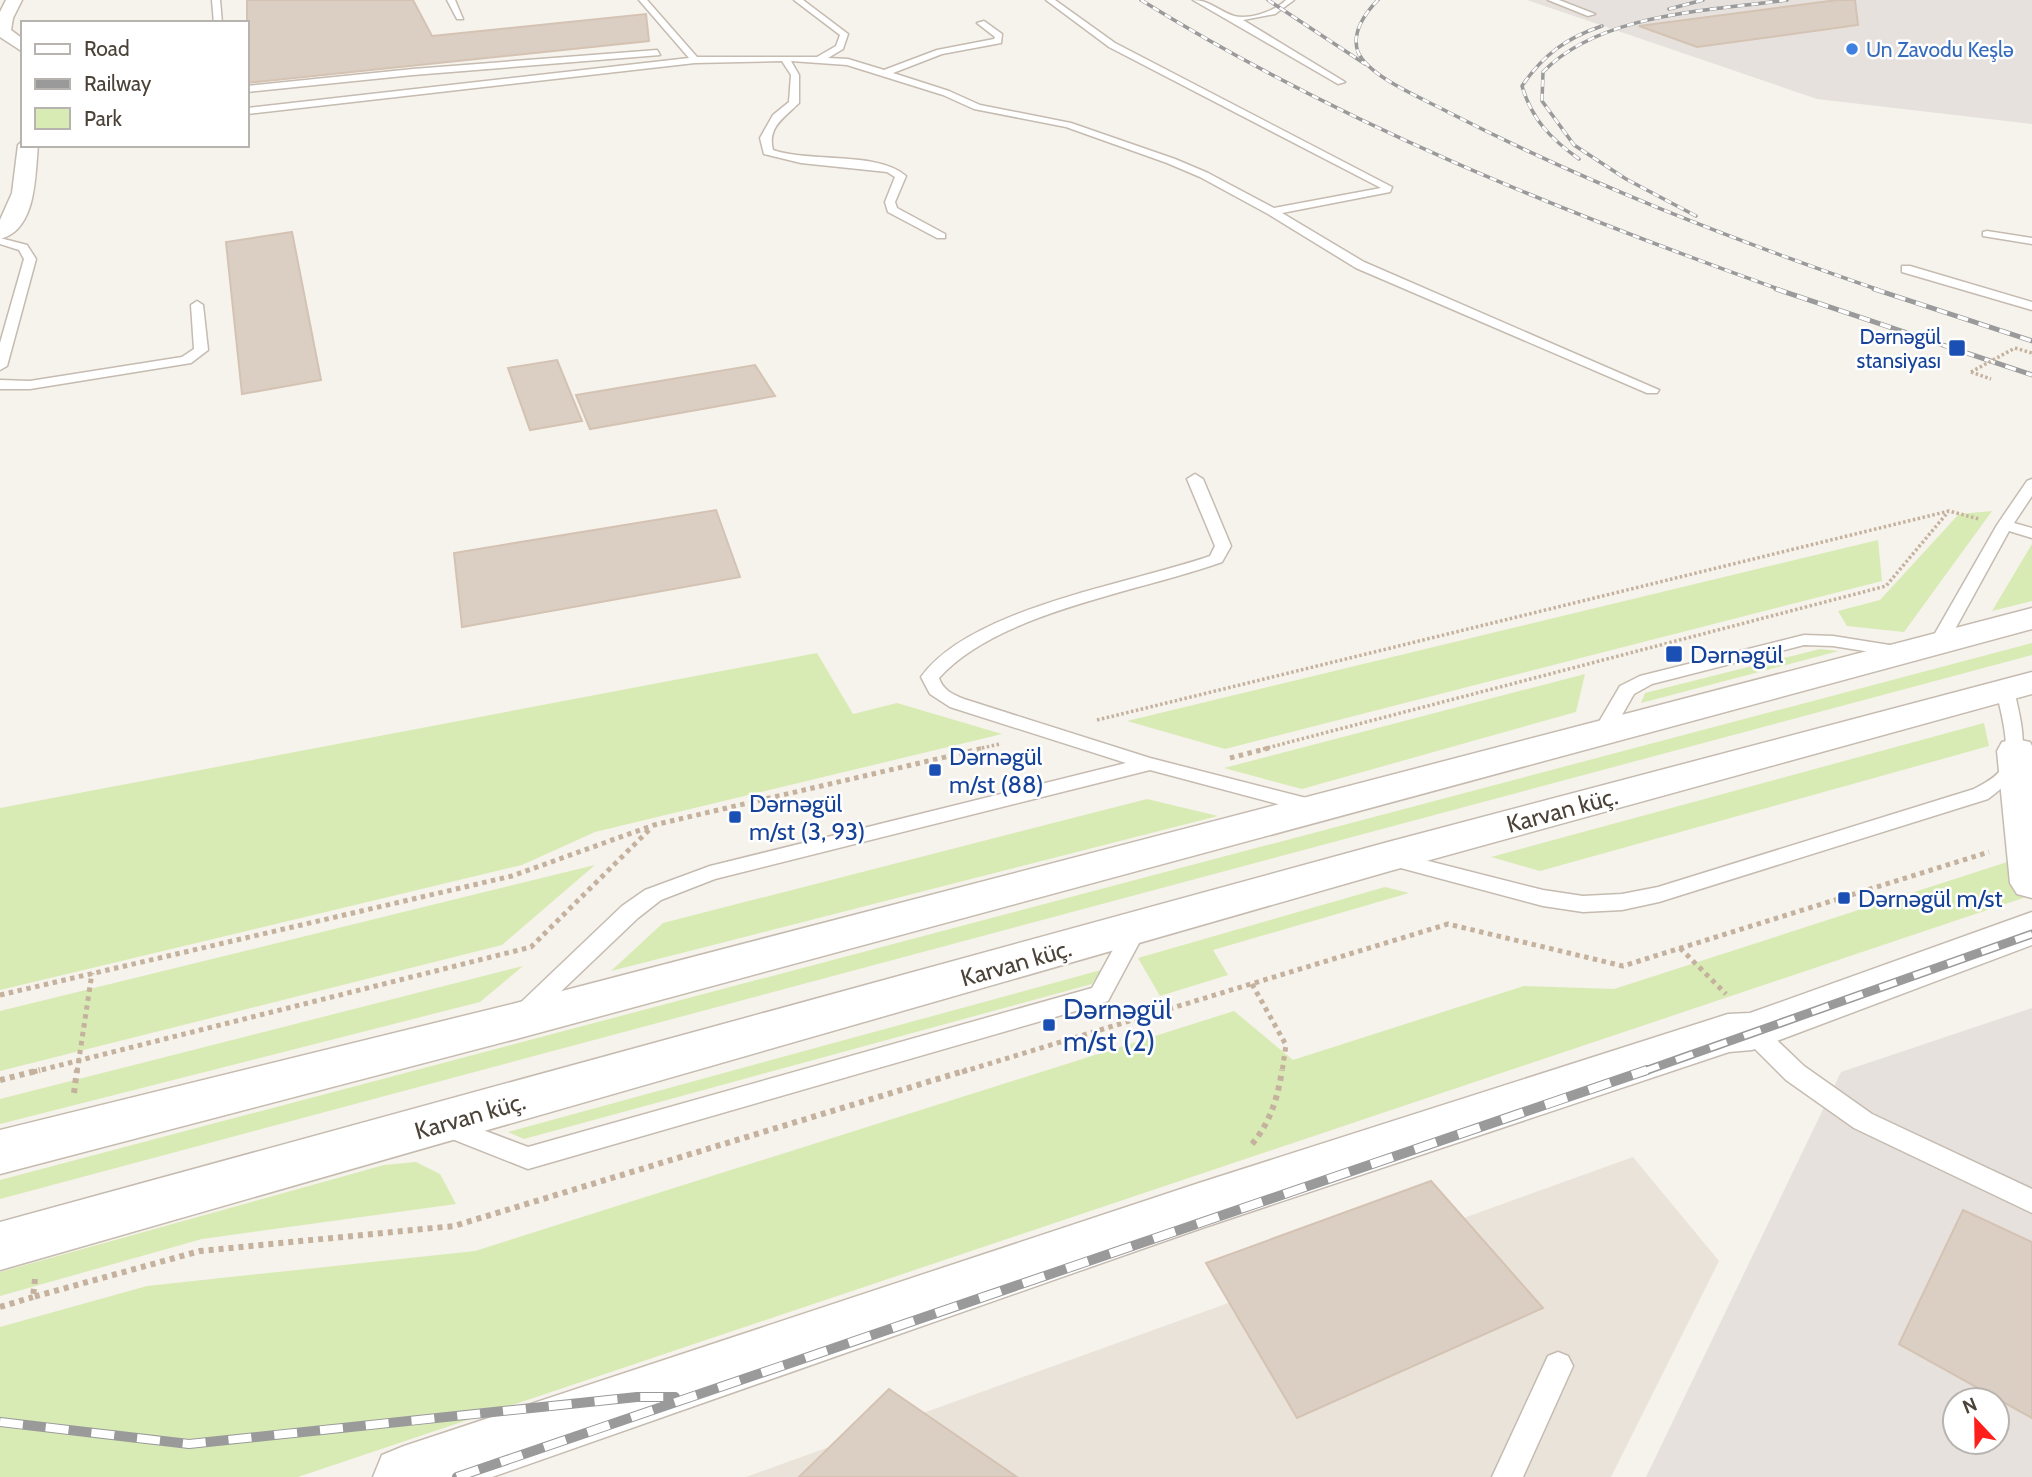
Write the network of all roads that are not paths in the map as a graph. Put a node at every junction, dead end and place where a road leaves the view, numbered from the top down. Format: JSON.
{"nodes":[{"id":1,"x":14,"y":0,"type":"edge"},
{"id":2,"x":216,"y":0,"type":"edge"},
{"id":3,"x":452,"y":0,"type":"edge"},
{"id":4,"x":643,"y":0,"type":"edge"},
{"id":5,"x":798,"y":0,"type":"edge"},
{"id":6,"x":1050,"y":0,"type":"edge"},
{"id":7,"x":1197,"y":0,"type":"edge"},
{"id":8,"x":1290,"y":0,"type":"edge"},
{"id":9,"x":1552,"y":0,"type":"edge"},
{"id":10,"x":1591,"y":14,"type":"dead end"},
{"id":11,"x":460,"y":17,"type":"dead end"},
{"id":12,"x":1235,"y":19,"type":"junction"},
{"id":13,"x":218,"y":21,"type":"edge"},
{"id":14,"x":981,"y":23,"type":"dead end"},
{"id":15,"x":21,"y":45,"type":"edge"},
{"id":16,"x":674,"y":51,"type":"dead end"},
{"id":17,"x":687,"y":51,"type":"junction"},
{"id":18,"x":662,"y":52,"type":"dead end"},
{"id":19,"x":785,"y":58,"type":"junction"},
{"id":20,"x":695,"y":60,"type":"junction"},
{"id":21,"x":820,"y":60,"type":"junction"},
{"id":22,"x":885,"y":73,"type":"junction"},
{"id":23,"x":1341,"y":82,"type":"dead end"},
{"id":24,"x":248,"y":89,"type":"edge"},
{"id":25,"x":248,"y":111,"type":"edge"},
{"id":26,"x":28,"y":147,"type":"edge"},
{"id":27,"x":1272,"y":212,"type":"junction"},
{"id":28,"x":0,"y":232,"type":"edge"},
{"id":29,"x":1987,"y":234,"type":"dead end"},
{"id":30,"x":942,"y":236,"type":"dead end"},
{"id":31,"x":0,"y":241,"type":"edge"},
{"id":32,"x":2032,"y":241,"type":"edge"},
{"id":33,"x":1906,"y":269,"type":"dead end"},
{"id":34,"x":197,"y":305,"type":"dead end"},
{"id":35,"x":2032,"y":306,"type":"edge"},
{"id":36,"x":0,"y":366,"type":"edge"},
{"id":37,"x":0,"y":384,"type":"edge"},
{"id":38,"x":1652,"y":390,"type":"dead end"},
{"id":39,"x":1195,"y":479,"type":"dead end"},
{"id":40,"x":2032,"y":484,"type":"edge"},
{"id":41,"x":2005,"y":526,"type":"junction"},
{"id":42,"x":2032,"y":533,"type":"edge"},
{"id":43,"x":2032,"y":618,"type":"edge"},
{"id":44,"x":1939,"y":642,"type":"junction"},
{"id":45,"x":2019,"y":686,"type":"edge"},
{"id":46,"x":2016,"y":751,"type":"junction"},
{"id":47,"x":1150,"y":764,"type":"junction"},
{"id":48,"x":1315,"y":807,"type":"junction"},
{"id":49,"x":1388,"y":858,"type":"junction"},
{"id":50,"x":2032,"y":883,"type":"edge"},
{"id":51,"x":2032,"y":928,"type":"edge"},
{"id":52,"x":516,"y":1021,"type":"junction"},
{"id":53,"x":1756,"y":1029,"type":"junction"},
{"id":54,"x":0,"y":1152,"type":"edge"},
{"id":55,"x":2032,"y":1202,"type":"edge"},
{"id":56,"x":0,"y":1247,"type":"edge"},
{"id":57,"x":1558,"y":1366,"type":"dead end"},
{"id":58,"x":404,"y":1477,"type":"edge"},
{"id":59,"x":1507,"y":1477,"type":"edge"}],
"edges":[{"from":1,"to":15,"type":"street"},
{"from":2,"to":13,"type":"lane"},
{"from":3,"to":11,"type":"lane"},
{"from":4,"to":17,"type":"lane"},
{"from":5,"to":21,"type":"lane"},
{"from":6,"to":27,"type":"lane"},
{"from":7,"to":12,"type":"lane"},
{"from":8,"to":12,"type":"lane"},
{"from":9,"to":10,"type":"lane"},
{"from":12,"to":23,"type":"lane"},
{"from":14,"to":22,"type":"lane"},
{"from":16,"to":17,"type":"lane"},
{"from":17,"to":20,"type":"lane"},
{"from":18,"to":24,"type":"lane"},
{"from":19,"to":20,"type":"lane"},
{"from":19,"to":21,"type":"lane"},
{"from":19,"to":30,"type":"lane"},
{"from":20,"to":25,"type":"lane"},
{"from":21,"to":22,"type":"lane"},
{"from":22,"to":27,"type":"lane"},
{"from":26,"to":28,"type":"street"},
{"from":27,"to":38,"type":"lane"},
{"from":29,"to":32,"type":"lane"},
{"from":31,"to":36,"type":"lane"},
{"from":33,"to":35,"type":"lane"},
{"from":34,"to":37,"type":"lane"},
{"from":39,"to":47,"type":"lane"},
{"from":40,"to":41,"type":"lane"},
{"from":41,"to":42,"type":"lane"},
{"from":41,"to":44,"type":"lane"},
{"from":43,"to":44,"type":"street"},
{"from":44,"to":48,"type":"street"},
{"from":45,"to":46,"type":"lane"},
{"from":45,"to":49,"type":"street","name":"Karvan küç."},
{"from":46,"to":49,"type":"lane"},
{"from":46,"to":50,"type":"street"},
{"from":47,"to":48,"type":"lane"},
{"from":47,"to":52,"type":"lane"},
{"from":48,"to":52,"type":"street"},
{"from":49,"to":56,"type":"street","name":"Karvan küç."},
{"from":51,"to":53,"type":"street"},
{"from":52,"to":54,"type":"street"},
{"from":53,"to":55,"type":"lane"},
{"from":53,"to":58,"type":"street"},
{"from":57,"to":59,"type":"lane"}]}
